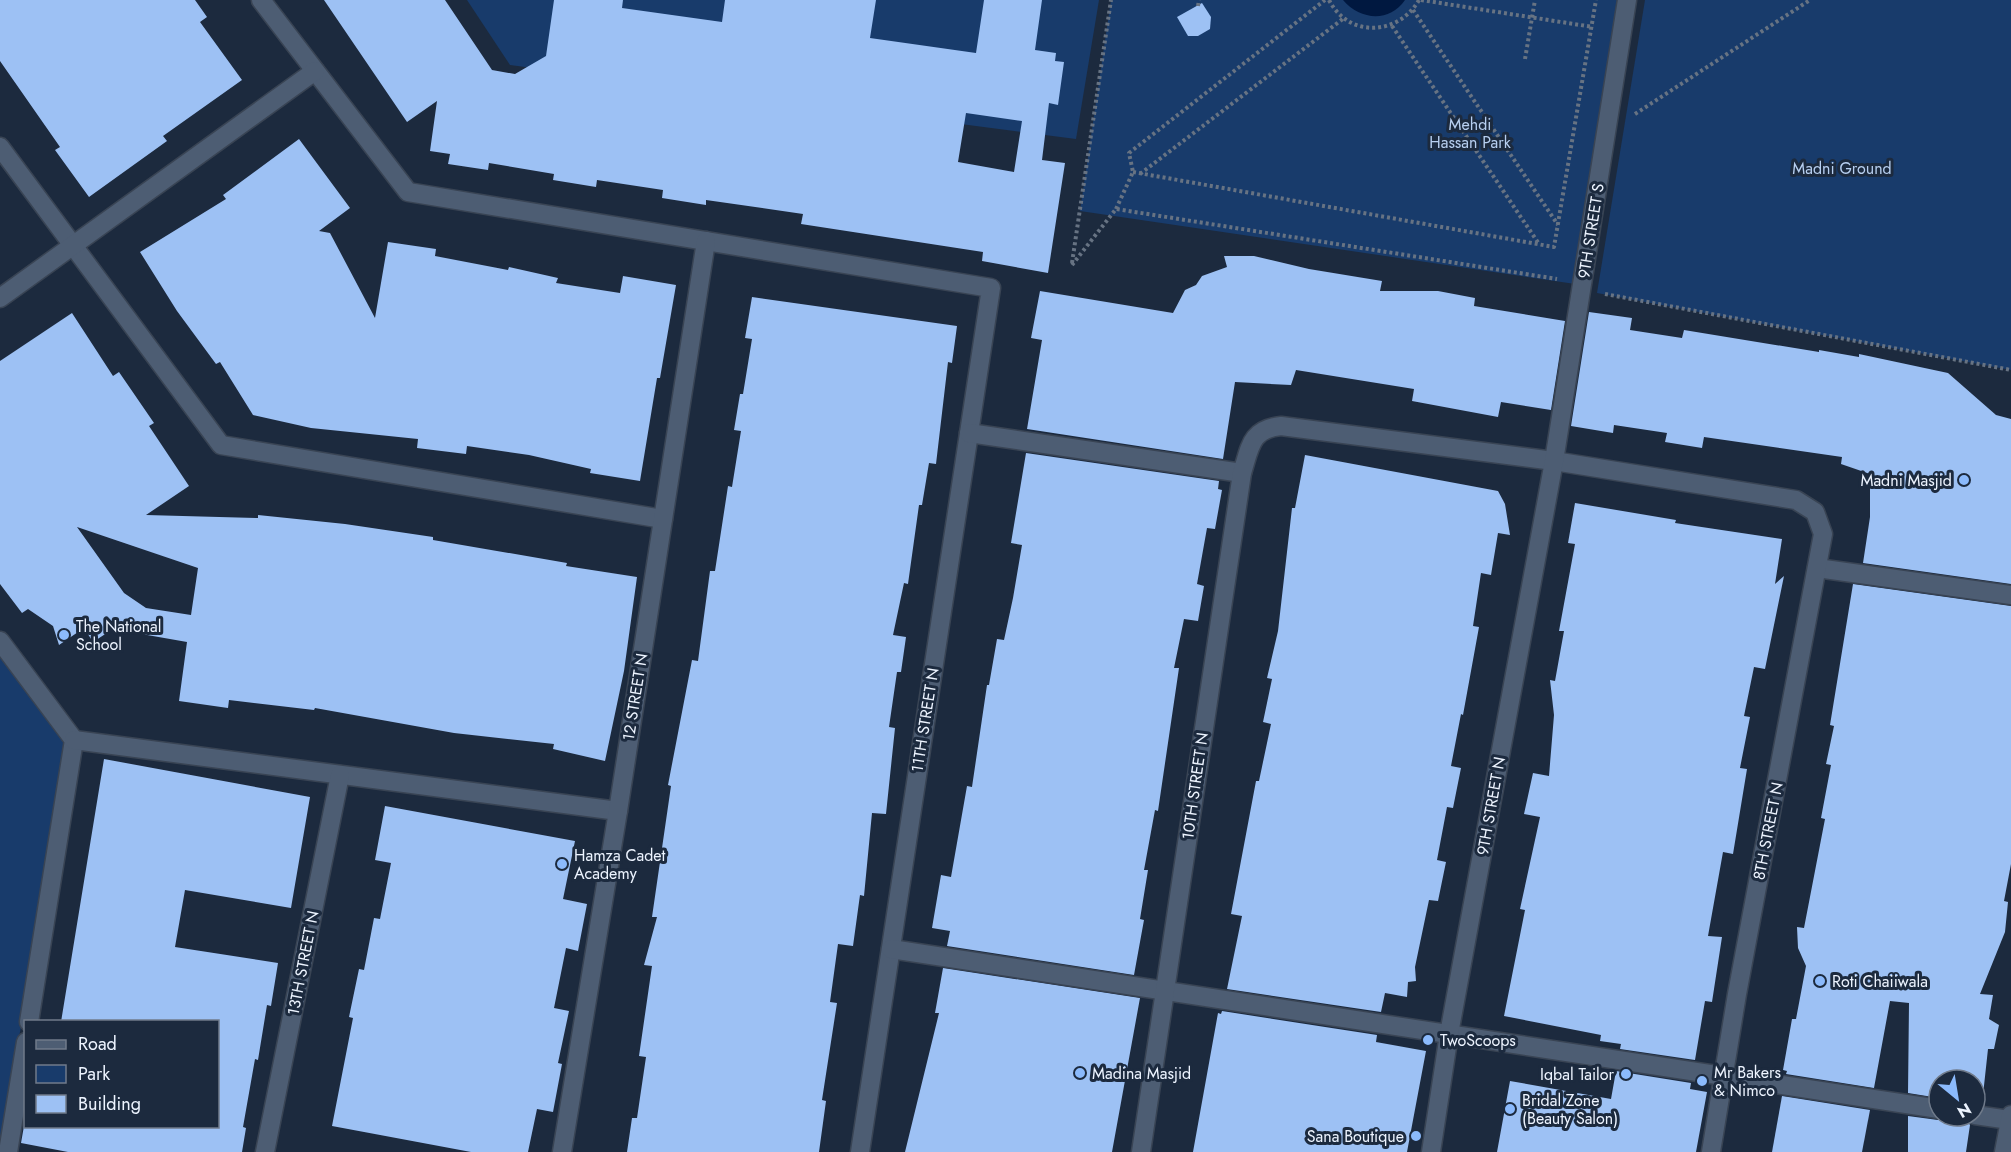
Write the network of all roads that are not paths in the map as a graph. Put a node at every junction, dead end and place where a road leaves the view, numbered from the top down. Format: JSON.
{"nodes":[{"id":1,"x":261,"y":0,"type":"edge"},
{"id":2,"x":1627,"y":0,"type":"edge"},
{"id":3,"x":315,"y":71,"type":"junction"},
{"id":4,"x":0,"y":147,"type":"edge"},
{"id":5,"x":706,"y":241,"type":"junction"},
{"id":6,"x":72,"y":244,"type":"junction"},
{"id":7,"x":0,"y":298,"type":"edge"},
{"id":8,"x":969,"y":433,"type":"junction"},
{"id":9,"x":1554,"y":461,"type":"junction"},
{"id":10,"x":1242,"y":473,"type":"junction"},
{"id":11,"x":663,"y":519,"type":"junction"},
{"id":12,"x":1817,"y":568,"type":"junction"},
{"id":13,"x":2011,"y":595,"type":"edge"},
{"id":14,"x":0,"y":641,"type":"edge"},
{"id":15,"x":74,"y":740,"type":"junction"},
{"id":16,"x":340,"y":775,"type":"junction"},
{"id":17,"x":618,"y":811,"type":"junction"},
{"id":18,"x":891,"y":949,"type":"junction"},
{"id":19,"x":1165,"y":991,"type":"junction"},
{"id":20,"x":29,"y":1020,"type":"edge"},
{"id":21,"x":1449,"y":1034,"type":"junction"},
{"id":22,"x":24,"y":1054,"type":"edge"},
{"id":23,"x":1724,"y":1076,"type":"junction"},
{"id":24,"x":1927,"y":1107,"type":"edge"},
{"id":25,"x":1987,"y":1116,"type":"edge"},
{"id":26,"x":2011,"y":1117,"type":"edge"},
{"id":27,"x":8,"y":1152,"type":"edge"},
{"id":28,"x":266,"y":1152,"type":"edge"},
{"id":29,"x":562,"y":1152,"type":"edge"},
{"id":30,"x":860,"y":1152,"type":"edge"},
{"id":31,"x":1141,"y":1152,"type":"edge"},
{"id":32,"x":1431,"y":1152,"type":"edge"},
{"id":33,"x":1711,"y":1152,"type":"edge"},
{"id":34,"x":2004,"y":1152,"type":"edge"}],
"edges":[{"from":1,"to":3,"type":"street"},
{"from":2,"to":9,"type":"street","name":"9TH STREET S"},
{"from":3,"to":5,"type":"street"},
{"from":3,"to":6,"type":"street"},
{"from":4,"to":6,"type":"street"},
{"from":5,"to":8,"type":"street","name":"11TH STREET N"},
{"from":5,"to":11,"type":"street","name":"12 STREET N"},
{"from":6,"to":7,"type":"street"},
{"from":6,"to":11,"type":"street"},
{"from":8,"to":10,"type":"street"},
{"from":8,"to":18,"type":"street","name":"11TH STREET N"},
{"from":9,"to":10,"type":"street","name":"10TH STREET N"},
{"from":9,"to":12,"type":"street","name":"8TH STREET N"},
{"from":9,"to":21,"type":"street","name":"9TH STREET N"},
{"from":10,"to":19,"type":"street","name":"10TH STREET N"},
{"from":11,"to":17,"type":"street","name":"12 STREET N"},
{"from":12,"to":13,"type":"street"},
{"from":12,"to":23,"type":"street","name":"8TH STREET N"},
{"from":14,"to":15,"type":"street"},
{"from":15,"to":16,"type":"street"},
{"from":15,"to":20,"type":"street"},
{"from":16,"to":17,"type":"street"},
{"from":16,"to":28,"type":"street","name":"13TH STREET N"},
{"from":17,"to":29,"type":"street","name":"12 STREET N"},
{"from":18,"to":19,"type":"street"},
{"from":18,"to":30,"type":"street","name":"11TH STREET N"},
{"from":19,"to":21,"type":"street"},
{"from":19,"to":31,"type":"street","name":"10TH STREET N"},
{"from":21,"to":23,"type":"street"},
{"from":21,"to":32,"type":"street","name":"9TH STREET N"},
{"from":22,"to":27,"type":"street"},
{"from":23,"to":24,"type":"street"},
{"from":23,"to":33,"type":"street","name":"8TH STREET N"},
{"from":25,"to":26,"type":"street"},
{"from":26,"to":34,"type":"street"}]}
